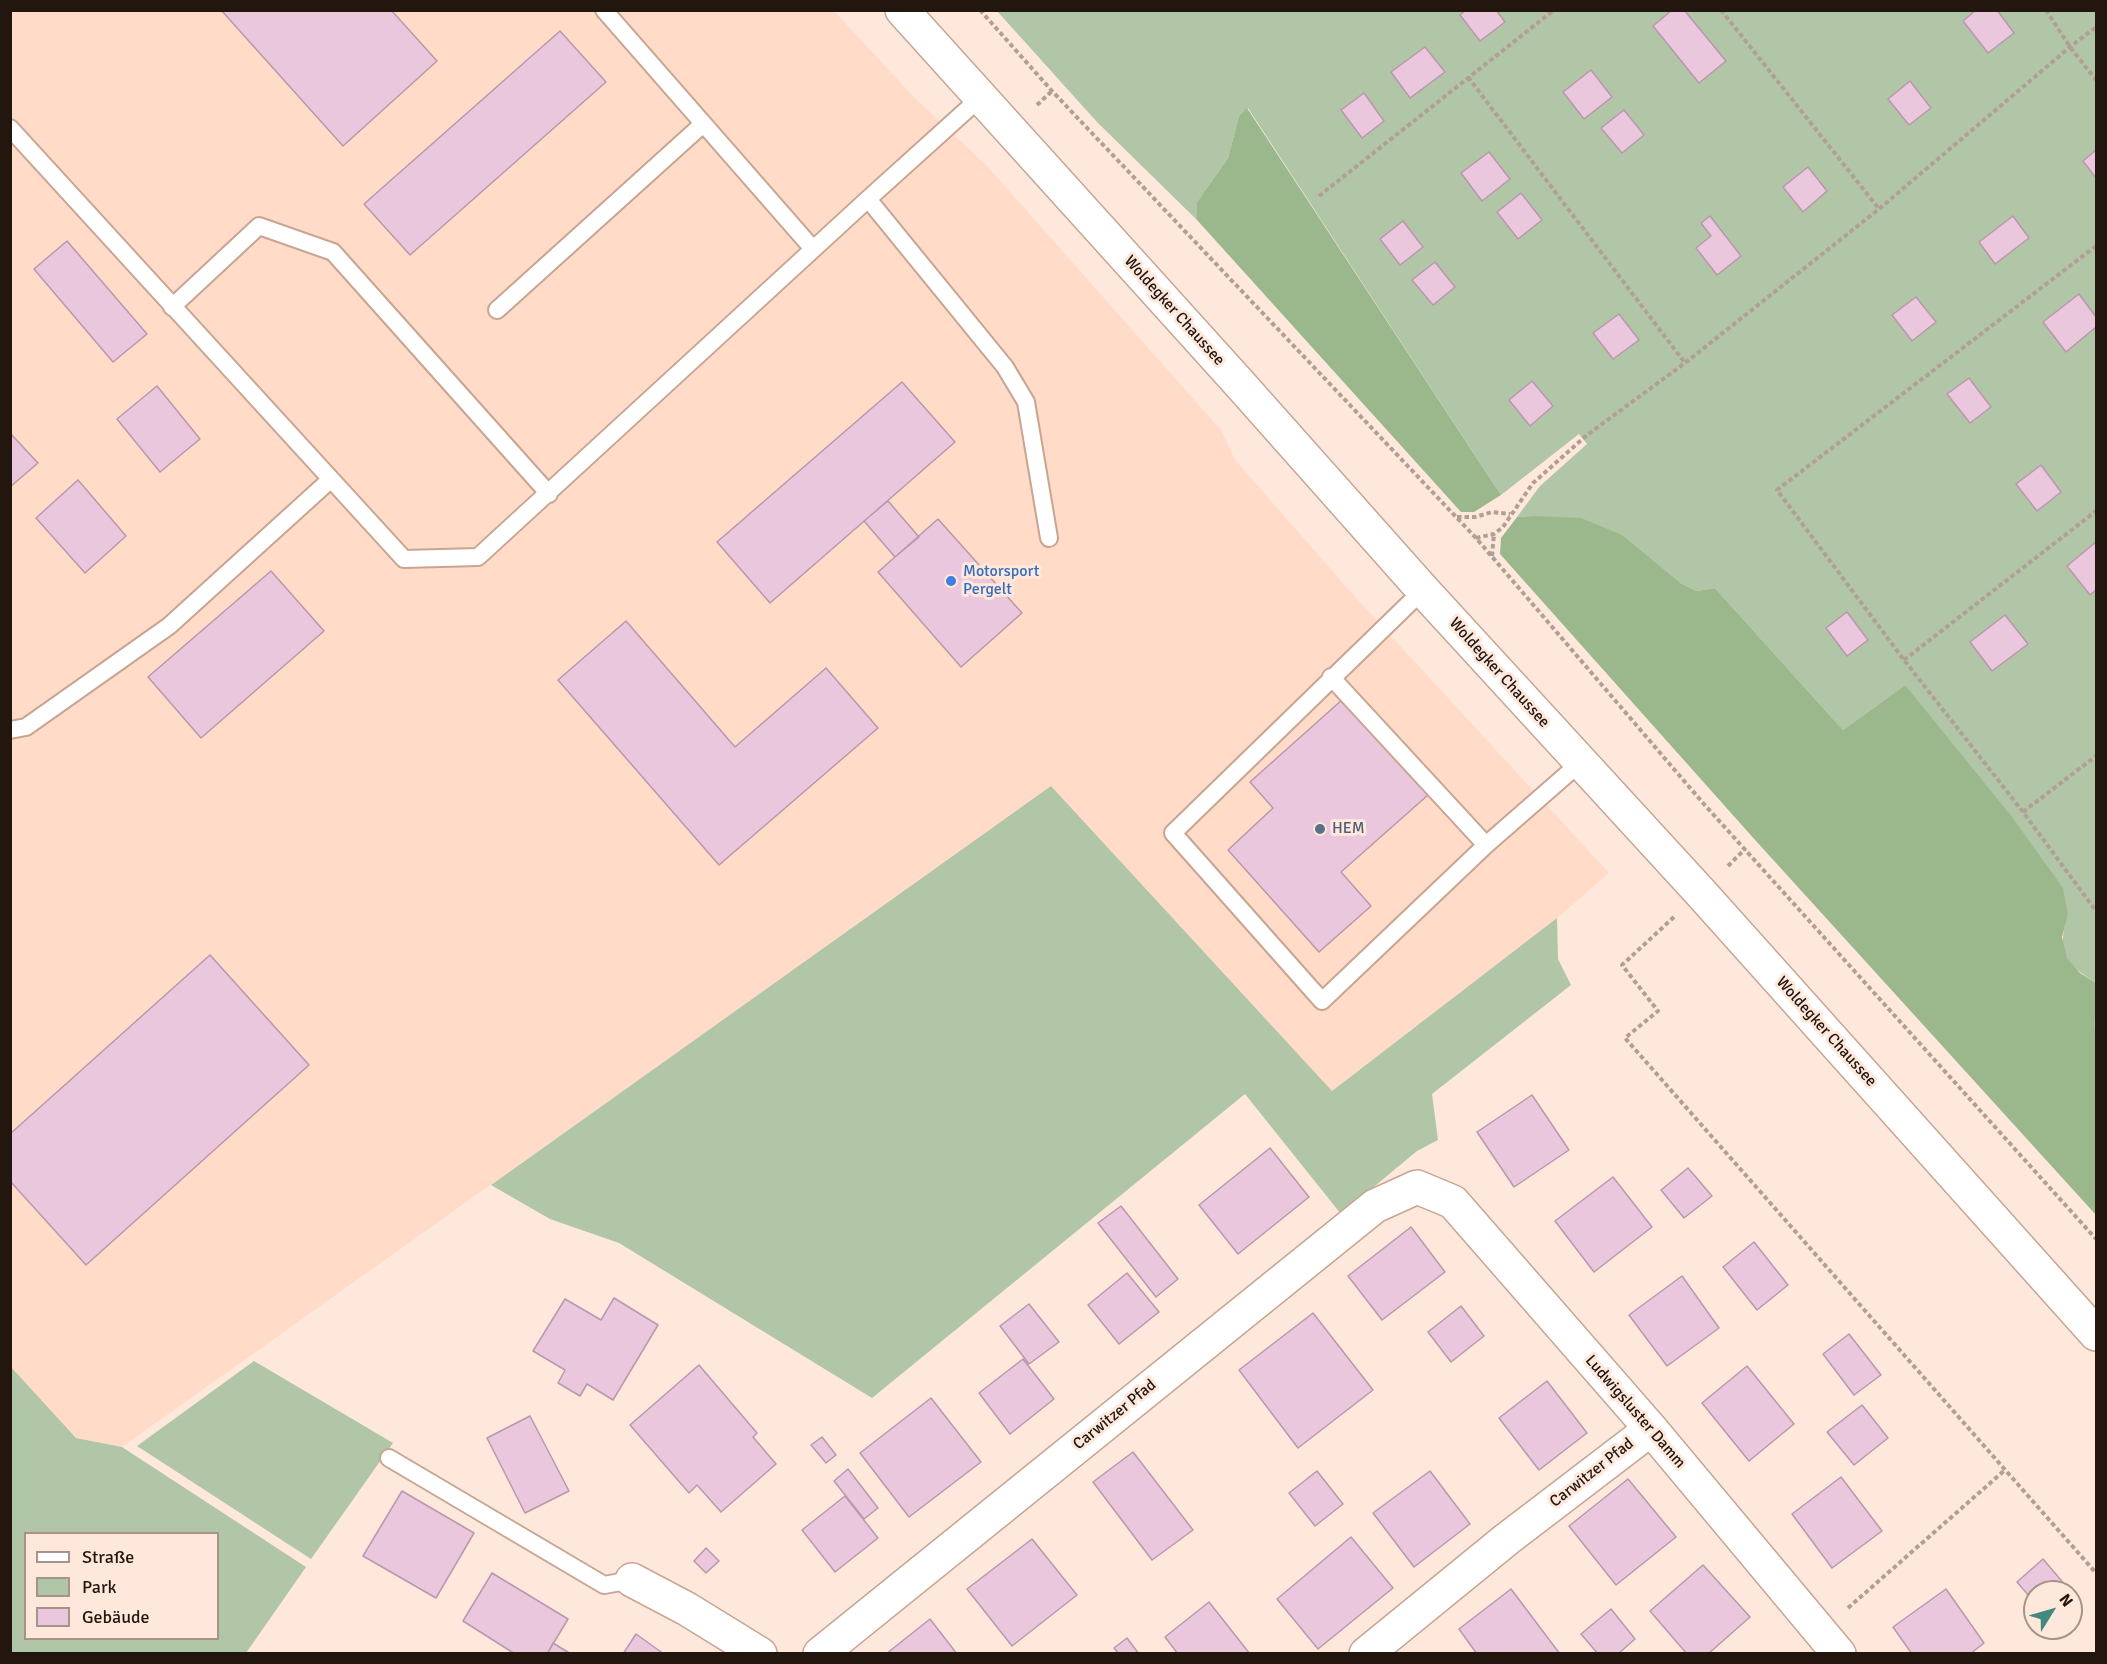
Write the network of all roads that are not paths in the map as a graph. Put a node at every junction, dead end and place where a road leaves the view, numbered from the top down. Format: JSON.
{"nodes":[{"id":1,"x":604,"y":10,"type":"edge"},
{"id":2,"x":902,"y":10,"type":"edge"},
{"id":3,"x":981,"y":97,"type":"junction"},
{"id":4,"x":703,"y":124,"type":"junction"},
{"id":5,"x":10,"y":128,"type":"edge"},
{"id":6,"x":868,"y":199,"type":"junction"},
{"id":7,"x":813,"y":249,"type":"junction"},
{"id":8,"x":172,"y":307,"type":"junction"},
{"id":9,"x":497,"y":310,"type":"dead end"},
{"id":10,"x":330,"y":480,"type":"junction"},
{"id":11,"x":549,"y":494,"type":"junction"},
{"id":12,"x":1049,"y":538,"type":"dead end"},
{"id":13,"x":1423,"y":590,"type":"junction"},
{"id":14,"x":1331,"y":678,"type":"junction"},
{"id":15,"x":10,"y":730,"type":"edge"},
{"id":16,"x":1581,"y":762,"type":"junction"},
{"id":17,"x":1486,"y":845,"type":"junction"},
{"id":18,"x":1418,"y":1187,"type":"joint"},
{"id":19,"x":2097,"y":1334,"type":"edge"},
{"id":20,"x":1651,"y":1429,"type":"junction"},
{"id":21,"x":389,"y":1458,"type":"dead end"},
{"id":22,"x":632,"y":1580,"type":"joint"},
{"id":23,"x":1830,"y":1643,"type":"edge"},
{"id":24,"x":760,"y":1653,"type":"edge"},
{"id":25,"x":820,"y":1653,"type":"edge"},
{"id":26,"x":1366,"y":1653,"type":"edge"}],
"edges":[{"from":1,"to":4,"type":"lane"},
{"from":2,"to":3,"type":"street","name":"Woldegker Chaussee"},
{"from":3,"to":6,"type":"lane"},
{"from":3,"to":13,"type":"street","name":"Woldegker Chaussee"},
{"from":4,"to":7,"type":"lane"},
{"from":4,"to":9,"type":"lane"},
{"from":5,"to":8,"type":"lane"},
{"from":6,"to":7,"type":"lane"},
{"from":6,"to":12,"type":"lane"},
{"from":7,"to":11,"type":"lane"},
{"from":8,"to":10,"type":"lane"},
{"from":8,"to":11,"type":"lane"},
{"from":10,"to":11,"type":"lane"},
{"from":10,"to":15,"type":"lane"},
{"from":13,"to":14,"type":"lane"},
{"from":13,"to":16,"type":"street","name":"Woldegker Chaussee"},
{"from":14,"to":17,"type":"lane"},
{"from":14,"to":17,"type":"lane"},
{"from":16,"to":17,"type":"lane"},
{"from":16,"to":19,"type":"street","name":"Woldegker Chaussee"},
{"from":18,"to":20,"type":"street","name":"Ludwigsluster Damm"},
{"from":18,"to":25,"type":"street","name":"Carwitzer Pfad"},
{"from":20,"to":23,"type":"street","name":"Ludwigsluster Damm"},
{"from":20,"to":26,"type":"street","name":"Carwitzer Pfad"},
{"from":21,"to":22,"type":"lane"},
{"from":22,"to":24,"type":"street"}]}
